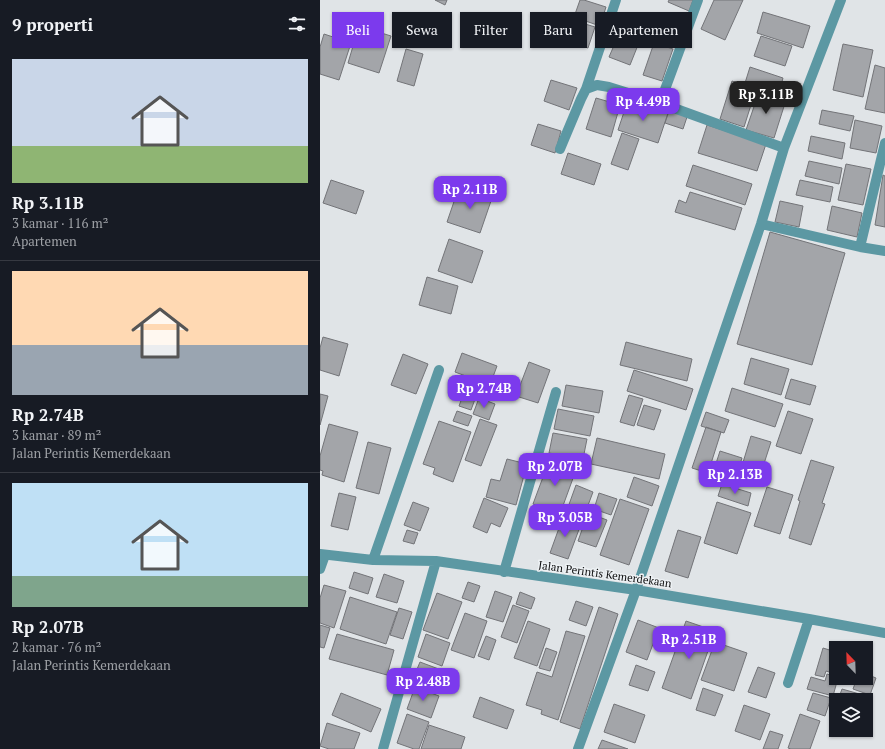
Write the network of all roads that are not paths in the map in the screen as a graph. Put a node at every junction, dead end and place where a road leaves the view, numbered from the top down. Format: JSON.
{"nodes":[{"id":1,"x":616,"y":0,"type":"edge"},
{"id":2,"x":698,"y":0,"type":"edge"},
{"id":3,"x":841,"y":0,"type":"edge"},
{"id":4,"x":586,"y":89,"type":"junction"},
{"id":5,"x":660,"y":102,"type":"junction"},
{"id":6,"x":885,"y":143,"type":"edge"},
{"id":7,"x":784,"y":148,"type":"junction"},
{"id":8,"x":560,"y":149,"type":"dead end"},
{"id":9,"x":761,"y":224,"type":"junction"},
{"id":10,"x":860,"y":246,"type":"junction"},
{"id":11,"x":885,"y":250,"type":"edge"},
{"id":12,"x":439,"y":370,"type":"dead end"},
{"id":13,"x":556,"y":392,"type":"dead end"},
{"id":14,"x":323,"y":555,"type":"edge"},
{"id":15,"x":373,"y":560,"type":"junction"},
{"id":16,"x":436,"y":561,"type":"junction"},
{"id":17,"x":320,"y":569,"type":"edge"},
{"id":18,"x":504,"y":572,"type":"junction"},
{"id":19,"x":636,"y":590,"type":"junction"},
{"id":20,"x":809,"y":619,"type":"junction"},
{"id":21,"x":885,"y":634,"type":"edge"},
{"id":22,"x":788,"y":683,"type":"dead end"},
{"id":23,"x":383,"y":749,"type":"edge"},
{"id":24,"x":578,"y":749,"type":"edge"}],
"edges":[{"from":1,"to":4,"type":"street"},
{"from":2,"to":5,"type":"street"},
{"from":3,"to":7,"type":"street"},
{"from":4,"to":5,"type":"street"},
{"from":4,"to":8,"type":"street"},
{"from":5,"to":7,"type":"street"},
{"from":6,"to":10,"type":"street"},
{"from":7,"to":9,"type":"street"},
{"from":9,"to":10,"type":"street"},
{"from":9,"to":19,"type":"street"},
{"from":10,"to":11,"type":"street"},
{"from":12,"to":15,"type":"street"},
{"from":13,"to":18,"type":"street"},
{"from":14,"to":15,"type":"street","name":"Jalan Perintis Kemerdekaan"},
{"from":14,"to":17,"type":"street"},
{"from":15,"to":16,"type":"street","name":"Jalan Perintis Kemerdekaan"},
{"from":16,"to":18,"type":"street","name":"Jalan Perintis Kemerdekaan"},
{"from":16,"to":23,"type":"street"},
{"from":18,"to":19,"type":"street","name":"Jalan Perintis Kemerdekaan"},
{"from":19,"to":20,"type":"street","name":"Jalan Perintis Kemerdekaan"},
{"from":19,"to":24,"type":"street"},
{"from":20,"to":21,"type":"street","name":"Jalan Perintis Kemerdekaan"},
{"from":20,"to":22,"type":"street"}]}
